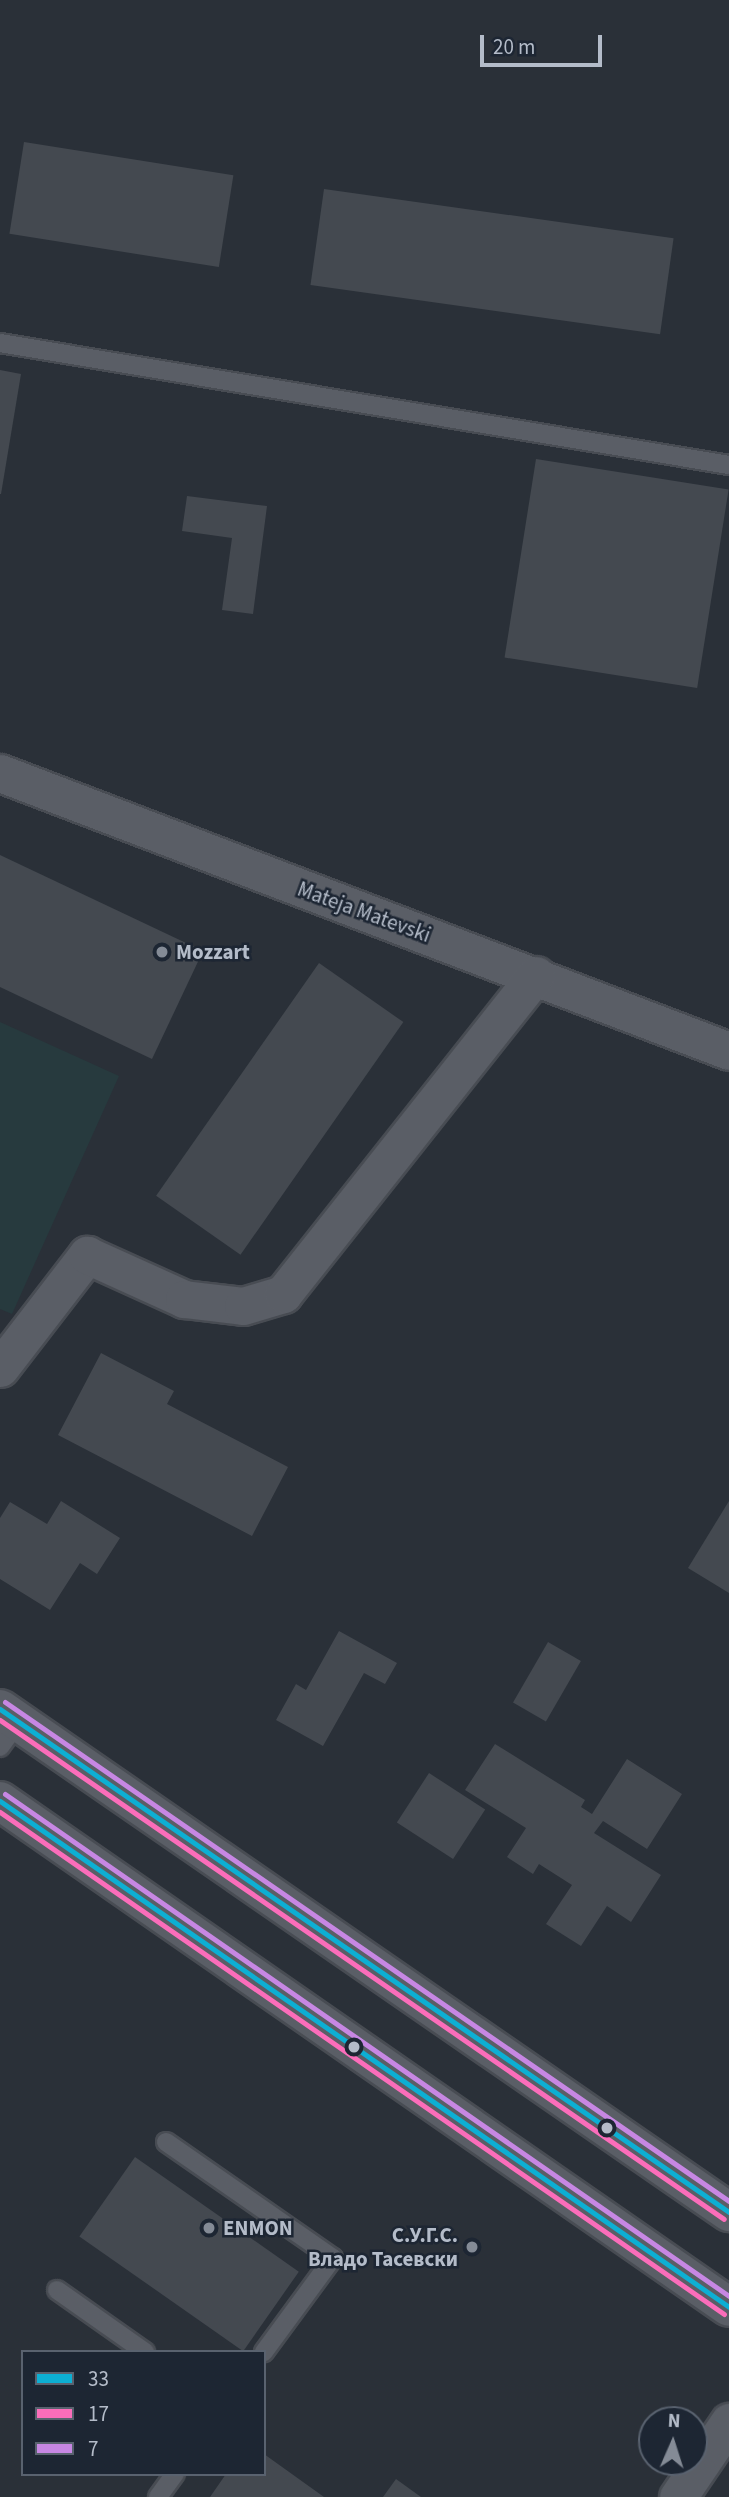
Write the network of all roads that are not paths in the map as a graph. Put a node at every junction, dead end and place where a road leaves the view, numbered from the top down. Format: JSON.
{"nodes":[{"id":1,"x":0,"y":343,"type":"edge"},
{"id":2,"x":729,"y":465,"type":"edge"},
{"id":3,"x":0,"y":773,"type":"edge"},
{"id":4,"x":536,"y":975,"type":"junction"},
{"id":5,"x":729,"y":1051,"type":"edge"},
{"id":6,"x":0,"y":1368,"type":"edge"},
{"id":7,"x":6,"y":1726,"type":"edge"},
{"id":8,"x":0,"y":1801,"type":"edge"},
{"id":9,"x":166,"y":2142,"type":"dead end"},
{"id":10,"x":729,"y":2212,"type":"edge"},
{"id":11,"x":57,"y":2290,"type":"dead end"},
{"id":12,"x":729,"y":2306,"type":"edge"},
{"id":13,"x":142,"y":2350,"type":"edge"},
{"id":14,"x":265,"y":2350,"type":"edge"},
{"id":15,"x":729,"y":2422,"type":"edge"},
{"id":16,"x":174,"y":2476,"type":"edge"},
{"id":17,"x":158,"y":2497,"type":"edge"},
{"id":18,"x":678,"y":2497,"type":"edge"}],
"edges":[{"from":1,"to":2,"type":"lane"},
{"from":3,"to":4,"type":"street","name":"Mateja Matevski"},
{"from":4,"to":5,"type":"street","name":"Mateja Matevski"},
{"from":4,"to":6,"type":"street"},
{"from":7,"to":10,"type":"street"},
{"from":8,"to":12,"type":"street"},
{"from":9,"to":14,"type":"lane"},
{"from":11,"to":13,"type":"lane"},
{"from":15,"to":18,"type":"street"},
{"from":16,"to":17,"type":"lane"}]}
